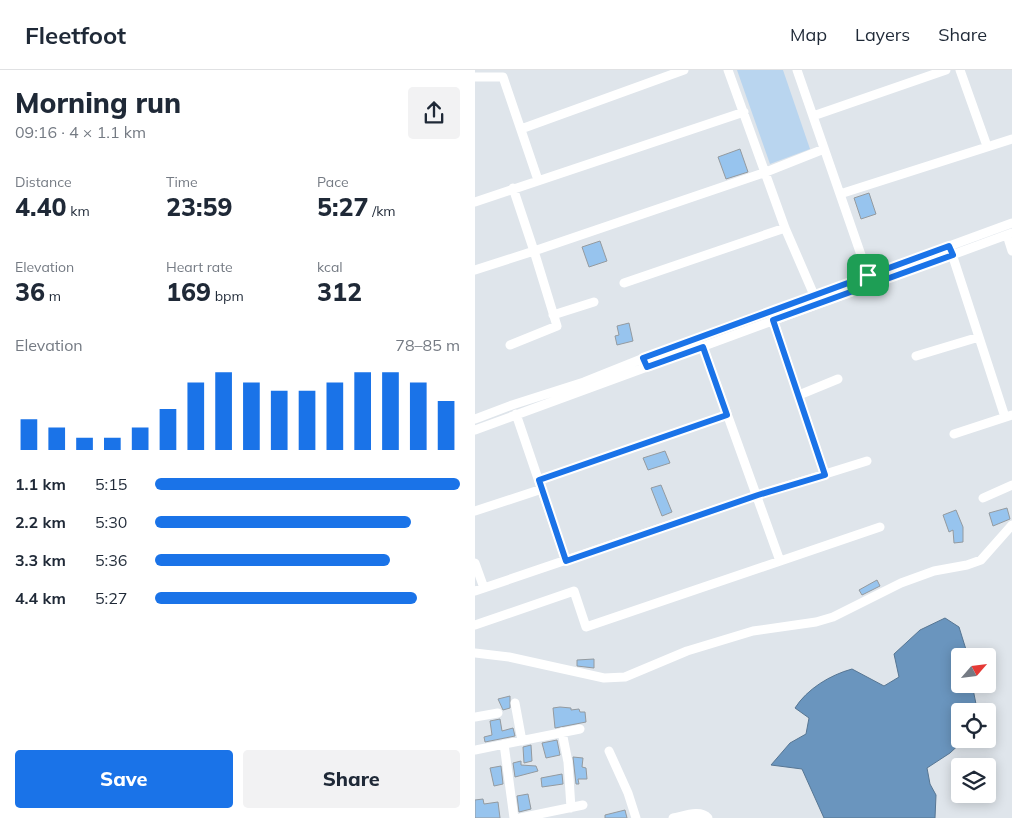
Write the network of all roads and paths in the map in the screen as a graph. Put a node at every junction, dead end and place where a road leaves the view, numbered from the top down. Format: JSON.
{"nodes":[{"id":1,"x":684,"y":70,"type":"edge"},
{"id":2,"x":729,"y":70,"type":"edge"},
{"id":3,"x":797,"y":70,"type":"edge"},
{"id":4,"x":946,"y":70,"type":"edge"},
{"id":5,"x":960,"y":70,"type":"edge"},
{"id":6,"x":475,"y":77,"type":"edge"},
{"id":7,"x":744,"y":112,"type":"junction"},
{"id":8,"x":813,"y":116,"type":"junction"},
{"id":9,"x":521,"y":129,"type":"junction"},
{"id":10,"x":1012,"y":138,"type":"edge"},
{"id":11,"x":987,"y":146,"type":"junction"},
{"id":12,"x":825,"y":149,"type":"junction"},
{"id":13,"x":766,"y":172,"type":"junction"},
{"id":14,"x":537,"y":180,"type":"junction"},
{"id":15,"x":513,"y":188,"type":"junction"},
{"id":16,"x":841,"y":194,"type":"junction"},
{"id":17,"x":475,"y":202,"type":"edge"},
{"id":18,"x":1012,"y":223,"type":"edge"},
{"id":19,"x":785,"y":228,"type":"junction"},
{"id":20,"x":1009,"y":234,"type":"edge"},
{"id":21,"x":949,"y":246,"type":"junction"},
{"id":22,"x":534,"y":251,"type":"junction"},
{"id":23,"x":1012,"y":251,"type":"edge"},
{"id":24,"x":953,"y":255,"type":"junction"},
{"id":25,"x":475,"y":270,"type":"edge"},
{"id":26,"x":868,"y":275,"type":"junction"},
{"id":27,"x":624,"y":284,"type":"dead end"},
{"id":28,"x":814,"y":295,"type":"junction"},
{"id":29,"x":594,"y":302,"type":"dead end"},
{"id":30,"x":553,"y":315,"type":"junction"},
{"id":31,"x":773,"y":320,"type":"junction"},
{"id":32,"x":979,"y":337,"type":"junction"},
{"id":33,"x":510,"y":345,"type":"dead end"},
{"id":34,"x":703,"y":347,"type":"junction"},
{"id":35,"x":916,"y":356,"type":"dead end"},
{"id":36,"x":643,"y":358,"type":"junction"},
{"id":37,"x":647,"y":367,"type":"junction"},
{"id":38,"x":838,"y":380,"type":"dead end"},
{"id":39,"x":585,"y":385,"type":"junction"},
{"id":40,"x":799,"y":395,"type":"junction"},
{"id":41,"x":516,"y":414,"type":"junction"},
{"id":42,"x":727,"y":415,"type":"junction"},
{"id":43,"x":1009,"y":416,"type":"edge"},
{"id":44,"x":475,"y":419,"type":"edge"},
{"id":45,"x":475,"y":430,"type":"edge"},
{"id":46,"x":954,"y":434,"type":"dead end"},
{"id":47,"x":867,"y":461,"type":"dead end"},
{"id":48,"x":825,"y":475,"type":"junction"},
{"id":49,"x":539,"y":480,"type":"junction"},
{"id":50,"x":1012,"y":484,"type":"edge"},
{"id":51,"x":542,"y":489,"type":"junction"},
{"id":52,"x":758,"y":495,"type":"junction"},
{"id":53,"x":983,"y":498,"type":"dead end"},
{"id":54,"x":475,"y":511,"type":"edge"},
{"id":55,"x":1012,"y":525,"type":"edge"},
{"id":56,"x":880,"y":527,"type":"dead end"},
{"id":57,"x":780,"y":560,"type":"junction"},
{"id":58,"x":566,"y":561,"type":"junction"},
{"id":59,"x":475,"y":563,"type":"edge"},
{"id":60,"x":479,"y":590,"type":"edge"},
{"id":61,"x":475,"y":625,"type":"edge"},
{"id":62,"x":475,"y":654,"type":"edge"},
{"id":63,"x":515,"y":703,"type":"dead end"},
{"id":64,"x":498,"y":713,"type":"dead end"},
{"id":65,"x":475,"y":717,"type":"edge"},
{"id":66,"x":580,"y":729,"type":"dead end"},
{"id":67,"x":562,"y":732,"type":"junction"},
{"id":68,"x":522,"y":741,"type":"junction"},
{"id":69,"x":504,"y":744,"type":"junction"},
{"id":70,"x":475,"y":750,"type":"edge"},
{"id":71,"x":609,"y":751,"type":"dead end"},
{"id":72,"x":583,"y":805,"type":"dead end"},
{"id":73,"x":571,"y":808,"type":"junction"},
{"id":74,"x":513,"y":818,"type":"edge"},
{"id":75,"x":520,"y":818,"type":"edge"},
{"id":76,"x":636,"y":818,"type":"edge"},
{"id":77,"x":673,"y":818,"type":"edge"},
{"id":78,"x":709,"y":818,"type":"edge"}],
"edges":[{"from":1,"to":9,"type":"street"},
{"from":2,"to":7,"type":"street"},
{"from":3,"to":8,"type":"street"},
{"from":4,"to":8,"type":"street"},
{"from":5,"to":11,"type":"street"},
{"from":6,"to":9,"type":"street"},
{"from":7,"to":13,"type":"street"},
{"from":7,"to":14,"type":"street"},
{"from":8,"to":12,"type":"street"},
{"from":9,"to":14,"type":"street"},
{"from":10,"to":11,"type":"street"},
{"from":11,"to":16,"type":"street"},
{"from":12,"to":13,"type":"street"},
{"from":12,"to":16,"type":"street"},
{"from":13,"to":19,"type":"street"},
{"from":13,"to":22,"type":"street"},
{"from":14,"to":15,"type":"street"},
{"from":15,"to":17,"type":"street"},
{"from":15,"to":22,"type":"street"},
{"from":16,"to":26,"type":"street"},
{"from":18,"to":21,"type":"street"},
{"from":19,"to":27,"type":"street"},
{"from":19,"to":28,"type":"street"},
{"from":20,"to":23,"type":"street"},
{"from":20,"to":24,"type":"street"},
{"from":21,"to":24,"type":"street"},
{"from":21,"to":26,"type":"street"},
{"from":22,"to":25,"type":"street"},
{"from":22,"to":30,"type":"street"},
{"from":24,"to":31,"type":"street"},
{"from":24,"to":32,"type":"street"},
{"from":26,"to":28,"type":"street"},
{"from":28,"to":36,"type":"street"},
{"from":29,"to":30,"type":"street"},
{"from":30,"to":33,"type":"street"},
{"from":31,"to":34,"type":"street"},
{"from":31,"to":40,"type":"street"},
{"from":32,"to":35,"type":"street"},
{"from":32,"to":43,"type":"street"},
{"from":34,"to":37,"type":"street"},
{"from":34,"to":42,"type":"street"},
{"from":36,"to":37,"type":"street"},
{"from":36,"to":39,"type":"street"},
{"from":37,"to":39,"type":"street"},
{"from":38,"to":40,"type":"street"},
{"from":39,"to":41,"type":"street"},
{"from":39,"to":44,"type":"street"},
{"from":40,"to":48,"type":"street"},
{"from":41,"to":45,"type":"street"},
{"from":41,"to":49,"type":"street"},
{"from":42,"to":49,"type":"street"},
{"from":42,"to":52,"type":"street"},
{"from":43,"to":46,"type":"street"},
{"from":47,"to":48,"type":"street"},
{"from":48,"to":52,"type":"street"},
{"from":49,"to":51,"type":"street"},
{"from":50,"to":53,"type":"street"},
{"from":51,"to":54,"type":"street"},
{"from":51,"to":58,"type":"street"},
{"from":52,"to":57,"type":"street"},
{"from":52,"to":58,"type":"street"},
{"from":55,"to":62,"type":"street"},
{"from":56,"to":57,"type":"street"},
{"from":57,"to":61,"type":"street"},
{"from":58,"to":60,"type":"street"},
{"from":59,"to":60,"type":"street"},
{"from":63,"to":68,"type":"street"},
{"from":64,"to":65,"type":"street"},
{"from":66,"to":67,"type":"street"},
{"from":67,"to":68,"type":"street"},
{"from":67,"to":73,"type":"street"},
{"from":68,"to":69,"type":"street"},
{"from":69,"to":70,"type":"street"},
{"from":69,"to":74,"type":"street"},
{"from":71,"to":76,"type":"street"},
{"from":72,"to":73,"type":"street"},
{"from":73,"to":75,"type":"street"},
{"from":77,"to":78,"type":"street"}]}
